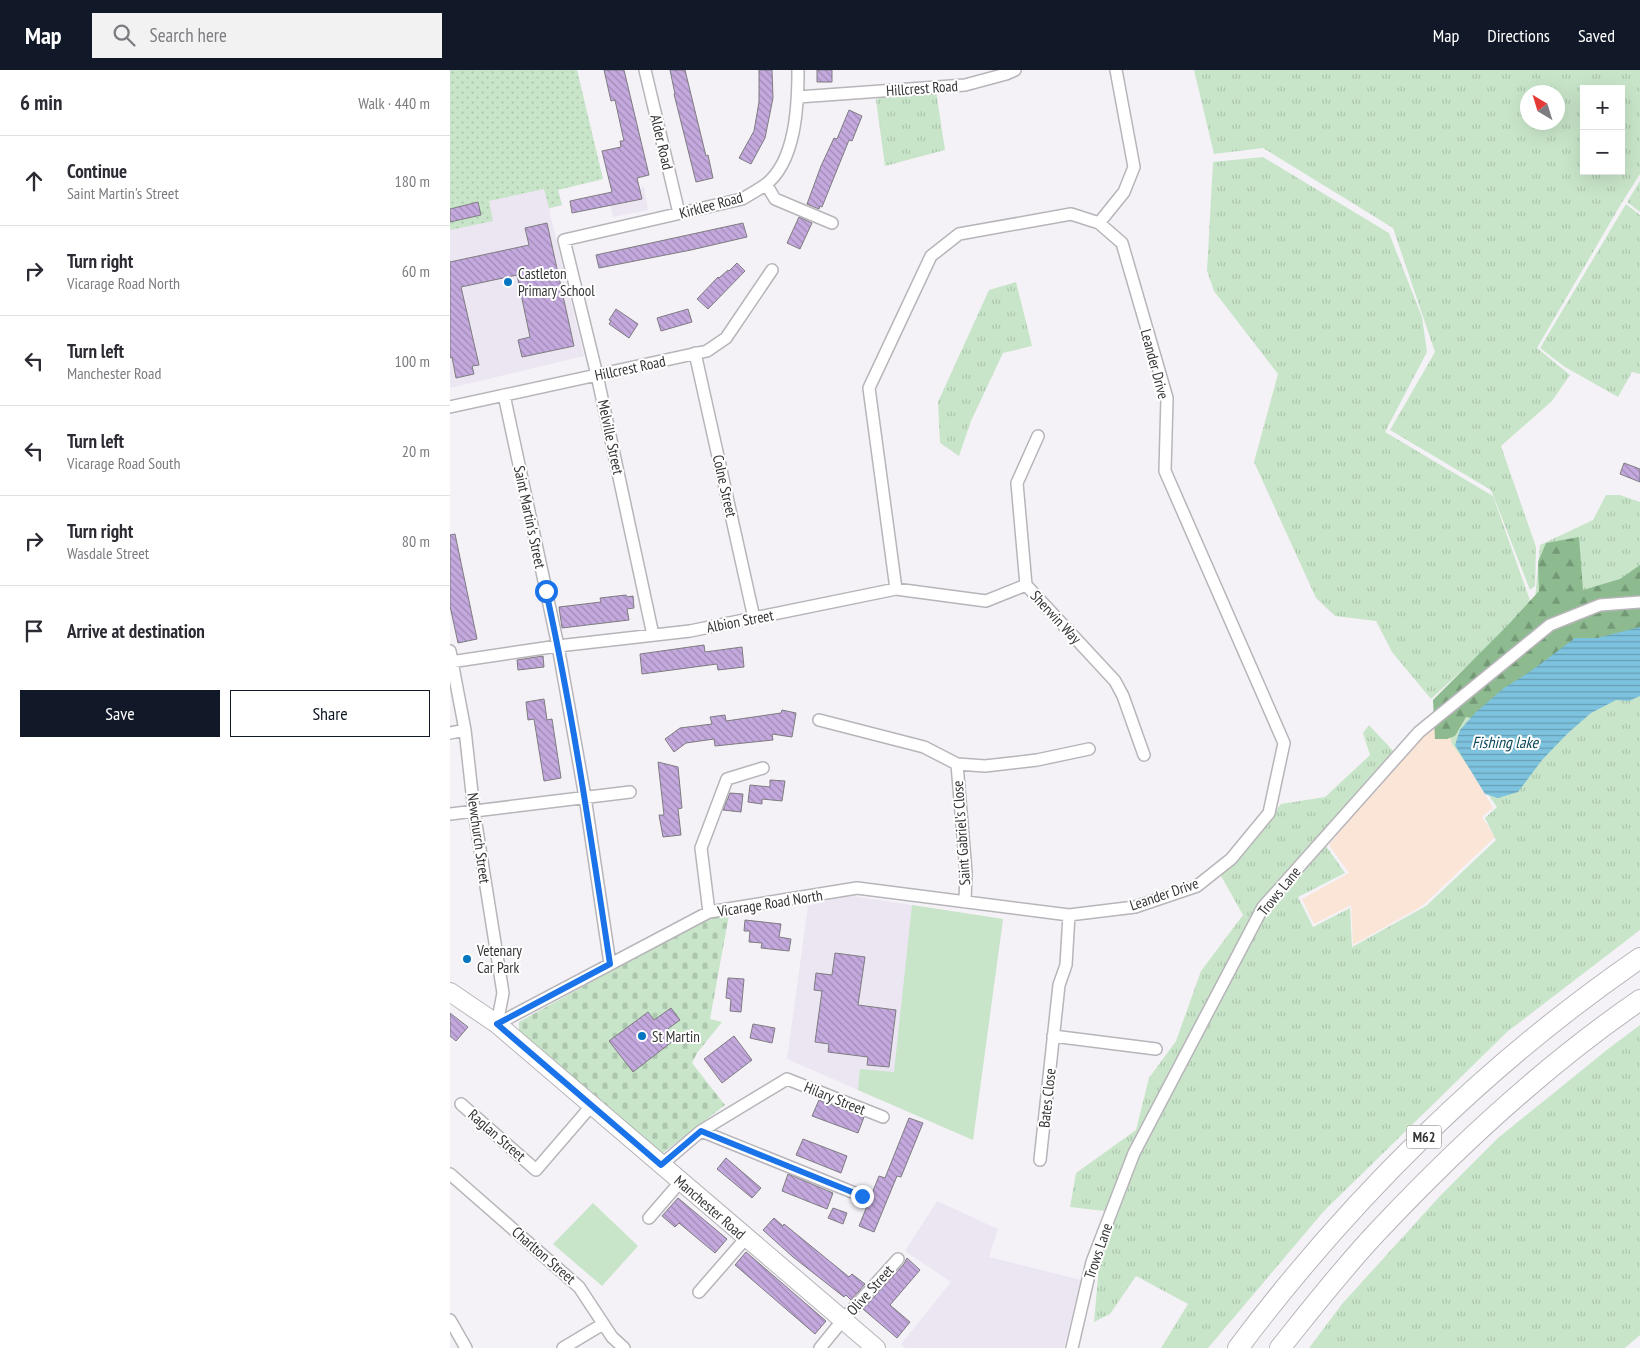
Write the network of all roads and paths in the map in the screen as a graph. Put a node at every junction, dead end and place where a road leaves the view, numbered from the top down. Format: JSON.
{"nodes":[{"id":1,"x":645,"y":70,"type":"edge"},
{"id":2,"x":798,"y":70,"type":"edge"},
{"id":3,"x":1015,"y":70,"type":"edge"},
{"id":4,"x":1116,"y":70,"type":"edge"},
{"id":5,"x":798,"y":96,"type":"junction"},
{"id":6,"x":766,"y":184,"type":"junction"},
{"id":7,"x":679,"y":213,"type":"junction"},
{"id":8,"x":832,"y":223,"type":"dead end"},
{"id":9,"x":1099,"y":224,"type":"junction"},
{"id":10,"x":564,"y":240,"type":"joint"},
{"id":11,"x":772,"y":270,"type":"dead end"},
{"id":12,"x":695,"y":353,"type":"junction"},
{"id":13,"x":597,"y":375,"type":"junction"},
{"id":14,"x":504,"y":395,"type":"junction"},
{"id":15,"x":450,"y":407,"type":"edge"},
{"id":16,"x":1038,"y":436,"type":"dead end"},
{"id":17,"x":1026,"y":585,"type":"junction"},
{"id":18,"x":896,"y":589,"type":"junction"},
{"id":19,"x":1640,"y":602,"type":"edge"},
{"id":20,"x":754,"y":618,"type":"junction"},
{"id":21,"x":653,"y":635,"type":"junction"},
{"id":22,"x":558,"y":646,"type":"junction"},
{"id":23,"x":451,"y":659,"type":"edge"},
{"id":24,"x":819,"y":720,"type":"dead end"},
{"id":25,"x":465,"y":730,"type":"junction"},
{"id":26,"x":450,"y":732,"type":"edge"},
{"id":27,"x":1089,"y":749,"type":"dead end"},
{"id":28,"x":1144,"y":755,"type":"dead end"},
{"id":29,"x":957,"y":764,"type":"junction"},
{"id":30,"x":763,"y":768,"type":"dead end"},
{"id":31,"x":630,"y":792,"type":"dead end"},
{"id":32,"x":585,"y":797,"type":"junction"},
{"id":33,"x":474,"y":810,"type":"junction"},
{"id":34,"x":450,"y":814,"type":"edge"},
{"id":35,"x":965,"y":902,"type":"junction"},
{"id":36,"x":709,"y":912,"type":"junction"},
{"id":37,"x":1068,"y":915,"type":"junction"},
{"id":38,"x":1640,"y":958,"type":"edge"},
{"id":39,"x":610,"y":964,"type":"junction"},
{"id":40,"x":450,"y":992,"type":"edge"},
{"id":41,"x":1640,"y":1000,"type":"edge"},
{"id":42,"x":497,"y":1024,"type":"junction"},
{"id":43,"x":1053,"y":1036,"type":"junction"},
{"id":44,"x":1156,"y":1049,"type":"dead end"},
{"id":45,"x":461,"y":1104,"type":"dead end"},
{"id":46,"x":592,"y":1105,"type":"junction"},
{"id":47,"x":883,"y":1117,"type":"dead end"},
{"id":48,"x":701,"y":1131,"type":"junction"},
{"id":49,"x":1040,"y":1160,"type":"dead end"},
{"id":50,"x":661,"y":1165,"type":"junction"},
{"id":51,"x":450,"y":1174,"type":"edge"},
{"id":52,"x":681,"y":1182,"type":"junction"},
{"id":53,"x":862,"y":1196,"type":"dead end"},
{"id":54,"x":649,"y":1218,"type":"dead end"},
{"id":55,"x":746,"y":1238,"type":"junction"},
{"id":56,"x":898,"y":1259,"type":"dead end"},
{"id":57,"x":699,"y":1292,"type":"dead end"},
{"id":58,"x":450,"y":1320,"type":"edge"},
{"id":59,"x":842,"y":1320,"type":"junction"},
{"id":60,"x":603,"y":1324,"type":"junction"},
{"id":61,"x":466,"y":1348,"type":"edge"},
{"id":62,"x":563,"y":1348,"type":"edge"},
{"id":63,"x":624,"y":1348,"type":"edge"},
{"id":64,"x":820,"y":1348,"type":"edge"},
{"id":65,"x":876,"y":1348,"type":"edge"},
{"id":66,"x":1072,"y":1348,"type":"edge"},
{"id":67,"x":1238,"y":1348,"type":"edge"},
{"id":68,"x":1280,"y":1348,"type":"edge"}],
"edges":[{"from":1,"to":7,"type":"street","name":"Alder Road"},
{"from":2,"to":5,"type":"street","name":"Kirklee Road"},
{"from":3,"to":5,"type":"street","name":"Hillcrest Road"},
{"from":4,"to":9,"type":"street"},
{"from":5,"to":6,"type":"street","name":"Kirklee Road"},
{"from":6,"to":7,"type":"street","name":"Kirklee Road"},
{"from":6,"to":8,"type":"street"},
{"from":7,"to":10,"type":"street","name":"Kirklee Road"},
{"from":9,"to":18,"type":"street","name":"Leander Drive"},
{"from":9,"to":37,"type":"street","name":"Leander Drive"},
{"from":10,"to":13,"type":"street","name":"Melville Street"},
{"from":11,"to":12,"type":"street","name":"Hillcrest Road"},
{"from":12,"to":13,"type":"street","name":"Hillcrest Road"},
{"from":12,"to":20,"type":"street","name":"Colne Street"},
{"from":13,"to":14,"type":"street","name":"Hillcrest Road"},
{"from":13,"to":21,"type":"street","name":"Melville Street"},
{"from":14,"to":15,"type":"street","name":"Hillcrest Road"},
{"from":14,"to":22,"type":"street","name":"Saint Martin's Street"},
{"from":16,"to":17,"type":"street","name":"Sherwin Way"},
{"from":17,"to":18,"type":"street","name":"Albion Street"},
{"from":17,"to":28,"type":"street","name":"Sherwin Way"},
{"from":18,"to":20,"type":"street","name":"Albion Street"},
{"from":19,"to":66,"type":"street","name":"Trows Lane"},
{"from":20,"to":21,"type":"street","name":"Albion Street"},
{"from":21,"to":22,"type":"street","name":"Albion Street"},
{"from":22,"to":23,"type":"street","name":"Albion Street"},
{"from":22,"to":32,"type":"street","name":"Saint Martin's Street"},
{"from":23,"to":25,"type":"street","name":"Newchurch Street"},
{"from":24,"to":29,"type":"street","name":"Saint Gabriel's Close"},
{"from":25,"to":26,"type":"street"},
{"from":25,"to":33,"type":"street","name":"Newchurch Street"},
{"from":27,"to":29,"type":"street","name":"Saint Gabriel's Close"},
{"from":29,"to":35,"type":"street","name":"Saint Gabriel's Close"},
{"from":30,"to":36,"type":"street"},
{"from":31,"to":32,"type":"street"},
{"from":32,"to":33,"type":"street"},
{"from":32,"to":39,"type":"street","name":"Saint Martin's Street"},
{"from":33,"to":34,"type":"street"},
{"from":33,"to":42,"type":"street","name":"Newchurch Street"},
{"from":35,"to":36,"type":"street","name":"Vicarage Road North"},
{"from":35,"to":37,"type":"street","name":"Vicarage Road North"},
{"from":36,"to":39,"type":"street","name":"Vicarage Road North"},
{"from":37,"to":43,"type":"street","name":"Bates Close"},
{"from":38,"to":67,"type":"highway","number":"M62"},
{"from":39,"to":42,"type":"street","name":"Vicarage Road North"},
{"from":40,"to":42,"type":"main road","name":"Manchester Road"},
{"from":41,"to":68,"type":"highway","number":"M62"},
{"from":42,"to":46,"type":"main road","name":"Manchester Road"},
{"from":43,"to":44,"type":"street"},
{"from":43,"to":49,"type":"street","name":"Bates Close"},
{"from":45,"to":46,"type":"street","name":"Raglan Street"},
{"from":46,"to":50,"type":"main road","name":"Manchester Road"},
{"from":47,"to":48,"type":"street","name":"Hilary Street"},
{"from":48,"to":50,"type":"street"},
{"from":48,"to":53,"type":"street"},
{"from":50,"to":52,"type":"main road","name":"Manchester Road"},
{"from":51,"to":60,"type":"street","name":"Charlton Street"},
{"from":52,"to":54,"type":"street"},
{"from":52,"to":55,"type":"main road","name":"Manchester Road"},
{"from":55,"to":57,"type":"street"},
{"from":55,"to":59,"type":"main road","name":"Manchester Road"},
{"from":56,"to":59,"type":"street","name":"Olive Street"},
{"from":58,"to":61,"type":"street"},
{"from":59,"to":64,"type":"street","name":"Olive Street"},
{"from":59,"to":65,"type":"main road","name":"Manchester Road"},
{"from":60,"to":62,"type":"street"},
{"from":60,"to":63,"type":"street","name":"Charlton Street"}]}
